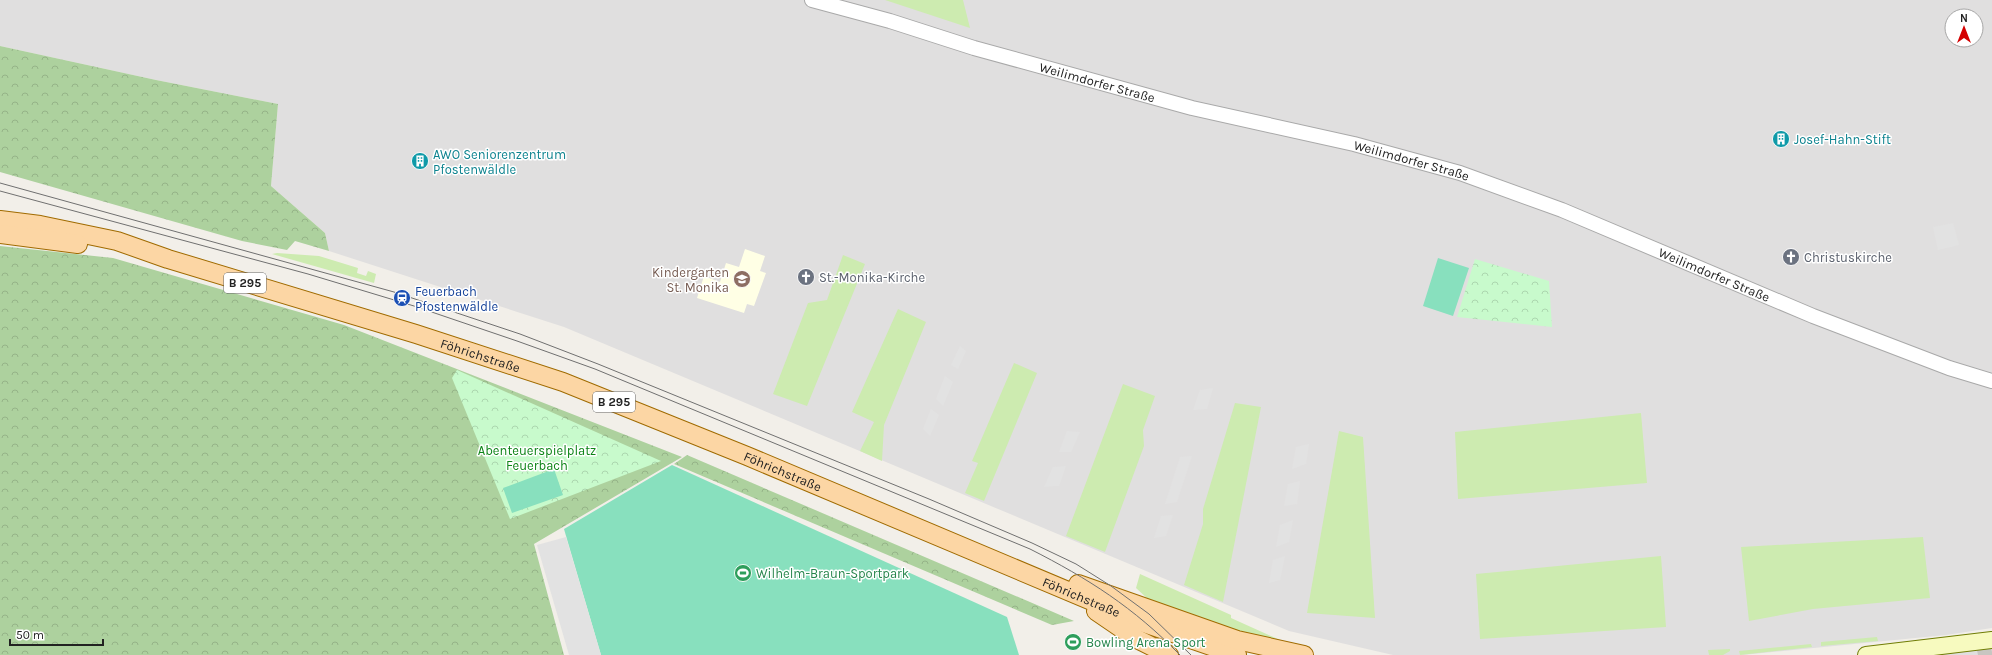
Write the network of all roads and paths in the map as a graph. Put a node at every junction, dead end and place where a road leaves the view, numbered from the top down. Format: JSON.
{"nodes":[{"id":1,"x":812,"y":0,"type":"edge"},
{"id":2,"x":0,"y":220,"type":"edge"},
{"id":3,"x":0,"y":234,"type":"edge"},
{"id":4,"x":168,"y":260,"type":"junction"},
{"id":5,"x":1992,"y":380,"type":"edge"},
{"id":6,"x":1043,"y":581,"type":"junction"},
{"id":7,"x":1071,"y":593,"type":"junction"},
{"id":8,"x":1992,"y":640,"type":"edge"},
{"id":9,"x":1169,"y":655,"type":"edge"},
{"id":10,"x":1237,"y":655,"type":"edge"},
{"id":11,"x":1304,"y":655,"type":"edge"},
{"id":12,"x":1866,"y":655,"type":"edge"}],
"edges":[{"from":1,"to":5,"type":"street","name":"Weilimdorfer Straße"},
{"from":2,"to":4,"type":"main road","number":"B 295"},
{"from":3,"to":4,"type":"main road","number":"B 295"},
{"from":4,"to":6,"type":"main road","name":"Föhrichstraße","number":"B 295"},
{"from":6,"to":7,"type":"main road","name":"Föhrichstraße","number":"B 295"},
{"from":6,"to":11,"type":"main road"},
{"from":7,"to":9,"type":"main road"},
{"from":7,"to":10,"type":"main road","name":"Föhrichstraße","number":"B 295"},
{"from":8,"to":12,"type":"main road"}]}
